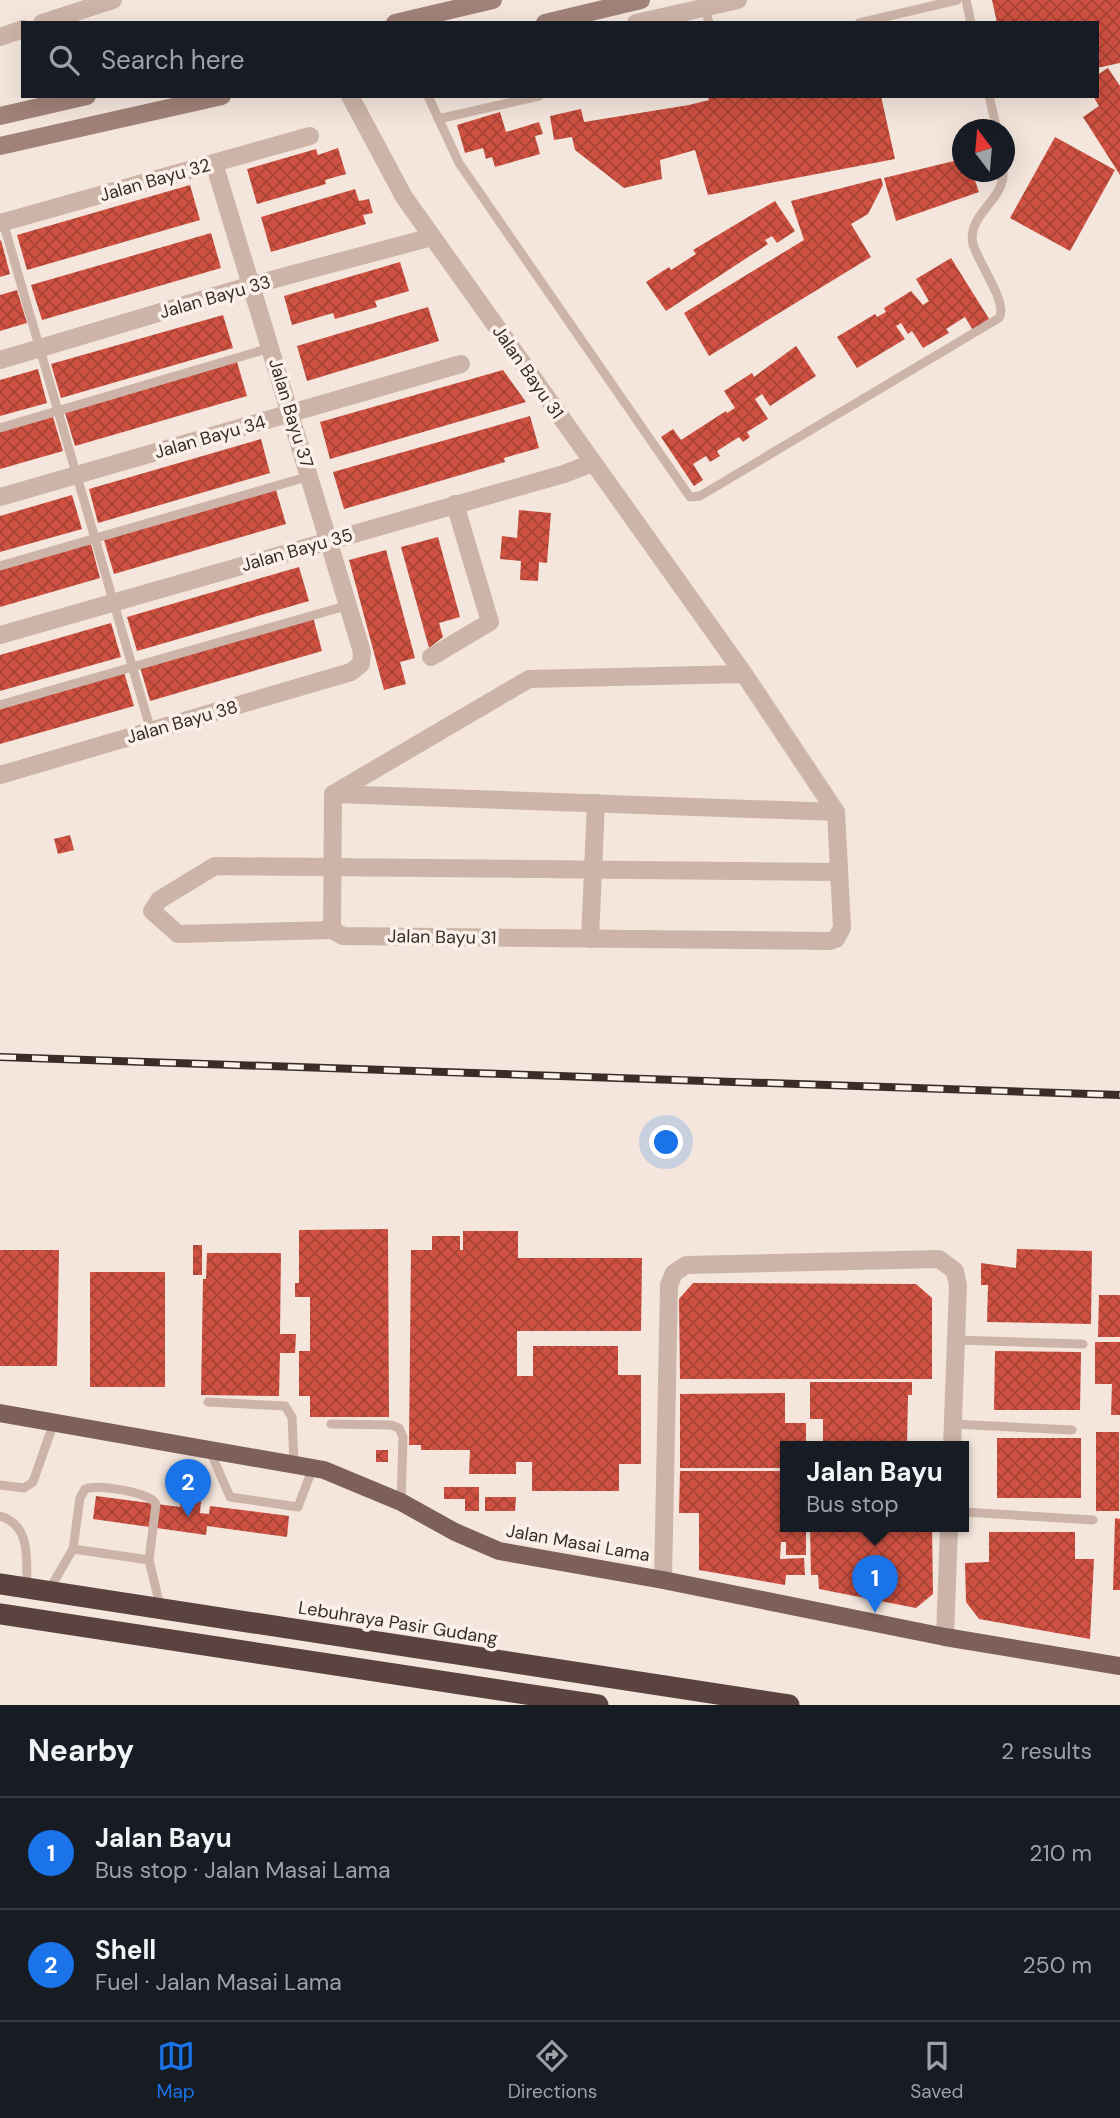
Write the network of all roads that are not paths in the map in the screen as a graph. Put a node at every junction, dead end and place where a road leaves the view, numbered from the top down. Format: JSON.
{"nodes":[{"id":1,"x":113,"y":0,"type":"edge"},
{"id":2,"x":493,"y":0,"type":"edge"},
{"id":3,"x":641,"y":0,"type":"edge"},
{"id":4,"x":738,"y":0,"type":"edge"},
{"id":5,"x":957,"y":0,"type":"edge"},
{"id":6,"x":966,"y":0,"type":"edge"},
{"id":7,"x":95,"y":9,"type":"edge"},
{"id":8,"x":707,"y":15,"type":"edge"},
{"id":9,"x":668,"y":19,"type":"edge"},
{"id":10,"x":50,"y":21,"type":"edge"},
{"id":11,"x":404,"y":21,"type":"edge"},
{"id":12,"x":553,"y":21,"type":"edge"},
{"id":13,"x":868,"y":21,"type":"edge"},
{"id":14,"x":971,"y":21,"type":"edge"},
{"id":15,"x":21,"y":30,"type":"edge"},
{"id":16,"x":0,"y":37,"type":"edge"},
{"id":17,"x":78,"y":98,"type":"edge"},
{"id":18,"x":213,"y":98,"type":"edge"},
{"id":19,"x":351,"y":98,"type":"edge"},
{"id":20,"x":430,"y":98,"type":"edge"},
{"id":21,"x":530,"y":98,"type":"edge"},
{"id":22,"x":989,"y":98,"type":"edge"},
{"id":23,"x":0,"y":116,"type":"edge"},
{"id":24,"x":439,"y":119,"type":"junction"},
{"id":25,"x":994,"y":119,"type":"edge"},
{"id":26,"x":310,"y":136,"type":"dead end"},
{"id":27,"x":0,"y":146,"type":"edge"},
{"id":28,"x":214,"y":163,"type":"junction"},
{"id":29,"x":1003,"y":182,"type":"edge"},
{"id":30,"x":1,"y":223,"type":"edge"},
{"id":31,"x":432,"y":237,"type":"junction"},
{"id":32,"x":252,"y":285,"type":"junction"},
{"id":33,"x":39,"y":348,"type":"junction"},
{"id":34,"x":271,"y":348,"type":"junction"},
{"id":35,"x":0,"y":360,"type":"edge"},
{"id":36,"x":461,"y":364,"type":"dead end"},
{"id":37,"x":58,"y":411,"type":"junction"},
{"id":38,"x":290,"y":414,"type":"junction"},
{"id":39,"x":0,"y":428,"type":"edge"},
{"id":40,"x":593,"y":463,"type":"junction"},
{"id":41,"x":77,"y":475,"type":"junction"},
{"id":42,"x":310,"y":476,"type":"junction"},
{"id":43,"x":0,"y":497,"type":"edge"},
{"id":44,"x":455,"y":504,"type":"junction"},
{"id":45,"x":95,"y":538,"type":"junction"},
{"id":46,"x":331,"y":540,"type":"junction"},
{"id":47,"x":0,"y":566,"type":"edge"},
{"id":48,"x":114,"y":602,"type":"junction"},
{"id":49,"x":349,"y":605,"type":"junction"},
{"id":50,"x":0,"y":635,"type":"edge"},
{"id":51,"x":432,"y":657,"type":"dead end"},
{"id":52,"x":360,"y":664,"type":"joint"},
{"id":53,"x":133,"y":668,"type":"junction"},
{"id":54,"x":744,"y":674,"type":"junction"},
{"id":55,"x":0,"y":705,"type":"edge"},
{"id":56,"x":151,"y":731,"type":"junction"},
{"id":57,"x":0,"y":775,"type":"edge"},
{"id":58,"x":333,"y":794,"type":"junction"},
{"id":59,"x":596,"y":803,"type":"junction"},
{"id":60,"x":836,"y":812,"type":"junction"},
{"id":61,"x":332,"y":867,"type":"junction"},
{"id":62,"x":594,"y":870,"type":"junction"},
{"id":63,"x":839,"y":872,"type":"junction"},
{"id":64,"x":332,"y":930,"type":"junction"},
{"id":65,"x":590,"y":939,"type":"junction"},
{"id":66,"x":956,"y":1340,"type":"junction"},
{"id":67,"x":1083,"y":1345,"type":"dead end"},
{"id":68,"x":208,"y":1402,"type":"dead end"},
{"id":69,"x":0,"y":1413,"type":"edge"},
{"id":70,"x":54,"y":1422,"type":"junction"},
{"id":71,"x":331,"y":1424,"type":"dead end"},
{"id":72,"x":953,"y":1424,"type":"junction"},
{"id":73,"x":1072,"y":1430,"type":"dead end"},
{"id":74,"x":952,"y":1441,"type":"edge"},
{"id":75,"x":210,"y":1449,"type":"junction"},
{"id":76,"x":294,"y":1463,"type":"junction"},
{"id":77,"x":313,"y":1467,"type":"junction"},
{"id":78,"x":0,"y":1485,"type":"edge"},
{"id":79,"x":401,"y":1502,"type":"junction"},
{"id":80,"x":969,"y":1513,"type":"edge"},
{"id":81,"x":0,"y":1516,"type":"edge"},
{"id":82,"x":1093,"y":1520,"type":"dead end"},
{"id":83,"x":949,"y":1532,"type":"edge"},
{"id":84,"x":73,"y":1549,"type":"junction"},
{"id":85,"x":149,"y":1560,"type":"junction"},
{"id":86,"x":663,"y":1580,"type":"junction"},
{"id":87,"x":0,"y":1584,"type":"edge"},
{"id":88,"x":37,"y":1590,"type":"junction"},
{"id":89,"x":161,"y":1609,"type":"junction"},
{"id":90,"x":0,"y":1614,"type":"edge"},
{"id":91,"x":945,"y":1637,"type":"junction"},
{"id":92,"x":1120,"y":1666,"type":"edge"},
{"id":93,"x":598,"y":1705,"type":"edge"},
{"id":94,"x":789,"y":1705,"type":"edge"}],
"edges":[{"from":1,"to":7,"type":"street"},
{"from":2,"to":11,"type":"main road"},
{"from":3,"to":12,"type":"main road"},
{"from":4,"to":8,"type":"street"},
{"from":5,"to":13,"type":"lane"},
{"from":6,"to":14,"type":"lane"},
{"from":7,"to":10,"type":"street"},
{"from":8,"to":9,"type":"street"},
{"from":15,"to":16,"type":"street"},
{"from":17,"to":23,"type":"main road"},
{"from":18,"to":27,"type":"main road"},
{"from":19,"to":31,"type":"street","name":"Jalan Bayu 31"},
{"from":20,"to":24,"type":"lane"},
{"from":21,"to":24,"type":"lane"},
{"from":22,"to":25,"type":"lane"},
{"from":24,"to":29,"type":"lane"},
{"from":26,"to":28,"type":"street","name":"Jalan Bayu 32"},
{"from":28,"to":30,"type":"street","name":"Jalan Bayu 32"},
{"from":28,"to":32,"type":"street","name":"Jalan Bayu 37"},
{"from":30,"to":33,"type":"lane"},
{"from":31,"to":32,"type":"street","name":"Jalan Bayu 33"},
{"from":31,"to":40,"type":"street","name":"Jalan Bayu 31"},
{"from":32,"to":33,"type":"street","name":"Jalan Bayu 33"},
{"from":32,"to":34,"type":"street","name":"Jalan Bayu 37"},
{"from":33,"to":35,"type":"street","name":"Jalan Bayu 33"},
{"from":33,"to":37,"type":"lane"},
{"from":34,"to":37,"type":"lane"},
{"from":34,"to":38,"type":"street","name":"Jalan Bayu 37"},
{"from":36,"to":38,"type":"street","name":"Jalan Bayu 34"},
{"from":37,"to":39,"type":"lane"},
{"from":37,"to":41,"type":"lane"},
{"from":38,"to":41,"type":"street","name":"Jalan Bayu 34"},
{"from":38,"to":42,"type":"street","name":"Jalan Bayu 37"},
{"from":40,"to":44,"type":"street","name":"Jalan Bayu 35"},
{"from":40,"to":54,"type":"street","name":"Jalan Bayu 31"},
{"from":41,"to":43,"type":"street","name":"Jalan Bayu 34"},
{"from":41,"to":45,"type":"lane"},
{"from":42,"to":45,"type":"lane"},
{"from":42,"to":46,"type":"street","name":"Jalan Bayu 37"},
{"from":44,"to":46,"type":"street","name":"Jalan Bayu 35"},
{"from":44,"to":51,"type":"street"},
{"from":45,"to":47,"type":"lane"},
{"from":45,"to":48,"type":"lane"},
{"from":46,"to":48,"type":"street","name":"Jalan Bayu 35"},
{"from":46,"to":49,"type":"street","name":"Jalan Bayu 37"},
{"from":48,"to":50,"type":"street","name":"Jalan Bayu 35"},
{"from":48,"to":53,"type":"lane"},
{"from":49,"to":52,"type":"street","name":"Jalan Bayu 37"},
{"from":49,"to":53,"type":"lane"},
{"from":52,"to":56,"type":"street","name":"Jalan Bayu 38"},
{"from":53,"to":55,"type":"lane"},
{"from":53,"to":56,"type":"lane"},
{"from":54,"to":58,"type":"street"},
{"from":54,"to":60,"type":"street","name":"Jalan Bayu 31"},
{"from":56,"to":57,"type":"street","name":"Jalan Bayu 38"},
{"from":58,"to":59,"type":"street"},
{"from":58,"to":61,"type":"street"},
{"from":59,"to":60,"type":"street"},
{"from":59,"to":62,"type":"street"},
{"from":60,"to":63,"type":"street","name":"Jalan Bayu 31"},
{"from":61,"to":62,"type":"street"},
{"from":61,"to":64,"type":"street"},
{"from":61,"to":64,"type":"street","name":"Jalan Bayu 31"},
{"from":62,"to":63,"type":"street"},
{"from":62,"to":65,"type":"street"},
{"from":63,"to":65,"type":"street","name":"Jalan Bayu 31"},
{"from":64,"to":65,"type":"street","name":"Jalan Bayu 31"},
{"from":66,"to":67,"type":"lane"},
{"from":66,"to":72,"type":"street"},
{"from":66,"to":86,"type":"street"},
{"from":68,"to":76,"type":"lane"},
{"from":69,"to":70,"type":"main road","name":"Jalan Masai Lama"},
{"from":70,"to":75,"type":"main road","name":"Jalan Masai Lama"},
{"from":70,"to":78,"type":"lane"},
{"from":71,"to":79,"type":"lane"},
{"from":72,"to":73,"type":"lane"},
{"from":72,"to":74,"type":"street"},
{"from":75,"to":76,"type":"main road","name":"Jalan Masai Lama"},
{"from":75,"to":77,"type":"lane"},
{"from":76,"to":77,"type":"main road","name":"Jalan Masai Lama"},
{"from":77,"to":79,"type":"main road","name":"Jalan Masai Lama"},
{"from":79,"to":86,"type":"main road","name":"Jalan Masai Lama"},
{"from":80,"to":82,"type":"lane"},
{"from":81,"to":88,"type":"lane"},
{"from":83,"to":91,"type":"street"},
{"from":84,"to":85,"type":"lane"},
{"from":84,"to":85,"type":"lane"},
{"from":84,"to":88,"type":"lane"},
{"from":85,"to":89,"type":"lane"},
{"from":86,"to":91,"type":"main road","name":"Jalan Masai Lama"},
{"from":87,"to":88,"type":"highway","name":"Lebuhraya Pasir Gudang"},
{"from":88,"to":89,"type":"highway","name":"Lebuhraya Pasir Gudang"},
{"from":89,"to":94,"type":"highway","name":"Lebuhraya Pasir Gudang"},
{"from":90,"to":93,"type":"highway"},
{"from":91,"to":92,"type":"main road","name":"Jalan Masai Lama"}]}
